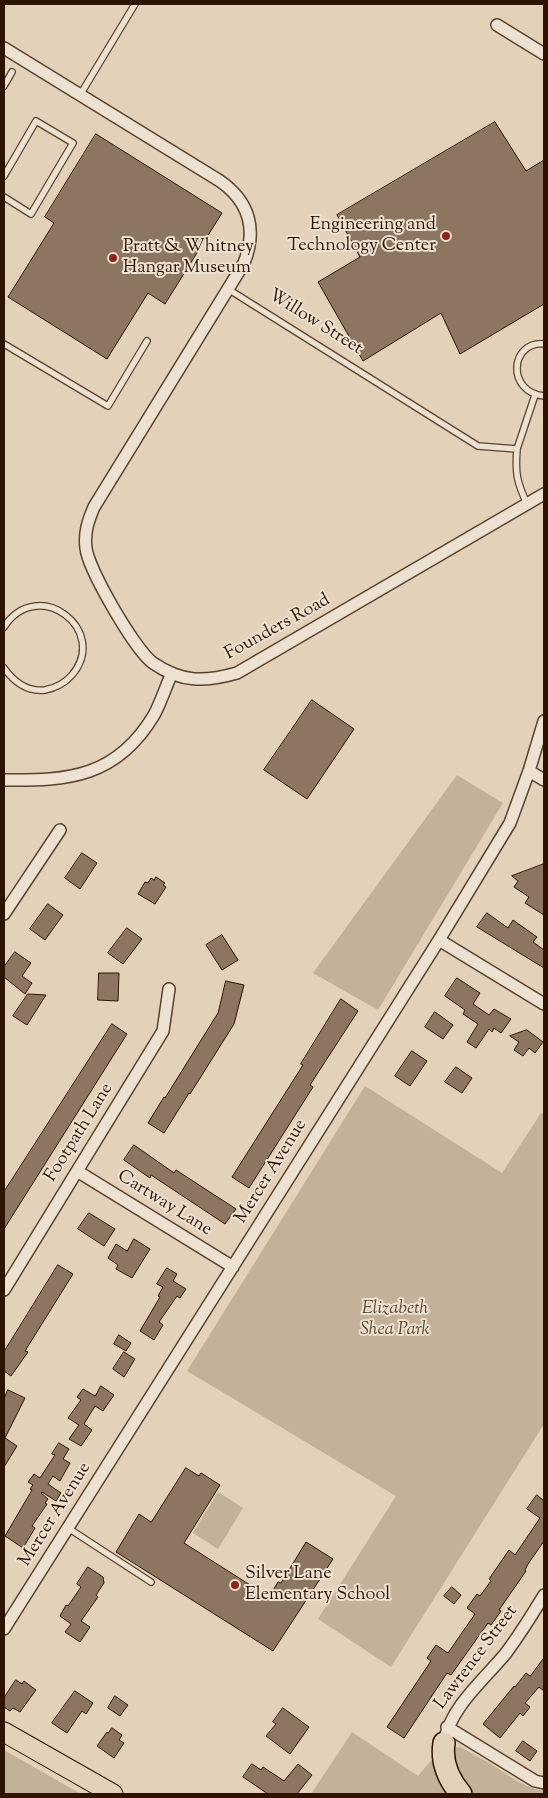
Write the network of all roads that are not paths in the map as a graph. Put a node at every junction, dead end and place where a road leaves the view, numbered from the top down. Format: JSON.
{"nodes":[{"id":1,"x":135,"y":4,"type":"edge"},
{"id":2,"x":497,"y":25,"type":"dead end"},
{"id":3,"x":4,"y":48,"type":"edge"},
{"id":4,"x":544,"y":54,"type":"edge"},
{"id":5,"x":12,"y":72,"type":"dead end"},
{"id":6,"x":4,"y":86,"type":"edge"},
{"id":7,"x":80,"y":95,"type":"junction"},
{"id":8,"x":4,"y":176,"type":"edge"},
{"id":9,"x":4,"y":197,"type":"edge"},
{"id":10,"x":228,"y":289,"type":"junction"},
{"id":11,"x":147,"y":341,"type":"dead end"},
{"id":12,"x":4,"y":344,"type":"edge"},
{"id":13,"x":544,"y":344,"type":"edge"},
{"id":14,"x":536,"y":395,"type":"junction"},
{"id":15,"x":544,"y":396,"type":"edge"},
{"id":16,"x":517,"y":449,"type":"junction"},
{"id":17,"x":544,"y":494,"type":"edge"},
{"id":18,"x":527,"y":504,"type":"junction"},
{"id":19,"x":4,"y":627,"type":"edge"},
{"id":20,"x":4,"y":668,"type":"edge"},
{"id":21,"x":172,"y":673,"type":"junction"},
{"id":22,"x":544,"y":721,"type":"edge"},
{"id":23,"x":529,"y":771,"type":"junction"},
{"id":24,"x":4,"y":780,"type":"edge"},
{"id":25,"x":544,"y":780,"type":"edge"},
{"id":26,"x":60,"y":830,"type":"dead end"},
{"id":27,"x":4,"y":914,"type":"edge"},
{"id":28,"x":439,"y":940,"type":"junction"},
{"id":29,"x":170,"y":989,"type":"dead end"},
{"id":30,"x":544,"y":1004,"type":"edge"},
{"id":31,"x":77,"y":1171,"type":"junction"},
{"id":32,"x":233,"y":1267,"type":"junction"},
{"id":33,"x":4,"y":1290,"type":"edge"},
{"id":34,"x":68,"y":1528,"type":"junction"},
{"id":35,"x":151,"y":1582,"type":"dead end"},
{"id":36,"x":544,"y":1595,"type":"edge"},
{"id":37,"x":4,"y":1629,"type":"edge"},
{"id":38,"x":4,"y":1732,"type":"edge"},
{"id":39,"x":445,"y":1735,"type":"junction"},
{"id":40,"x":544,"y":1783,"type":"edge"},
{"id":41,"x":114,"y":1794,"type":"edge"},
{"id":42,"x":461,"y":1794,"type":"edge"}],
"edges":[{"from":1,"to":7,"type":"lane"},
{"from":2,"to":4,"type":"street"},
{"from":3,"to":7,"type":"street"},
{"from":5,"to":6,"type":"lane"},
{"from":7,"to":10,"type":"street"},
{"from":8,"to":9,"type":"lane"},
{"from":10,"to":16,"type":"lane","name":"Willow Street"},
{"from":10,"to":21,"type":"street","name":"Founders Road"},
{"from":11,"to":12,"type":"lane"},
{"from":13,"to":14,"type":"lane"},
{"from":14,"to":15,"type":"lane"},
{"from":14,"to":16,"type":"lane"},
{"from":16,"to":18,"type":"lane"},
{"from":17,"to":18,"type":"street"},
{"from":18,"to":21,"type":"street","name":"Founders Road"},
{"from":19,"to":20,"type":"lane"},
{"from":21,"to":24,"type":"street"},
{"from":22,"to":23,"type":"street","name":"Mercer Avenue"},
{"from":23,"to":25,"type":"street"},
{"from":23,"to":28,"type":"street","name":"Mercer Avenue"},
{"from":26,"to":27,"type":"street"},
{"from":28,"to":30,"type":"street"},
{"from":28,"to":32,"type":"street","name":"Mercer Avenue"},
{"from":29,"to":31,"type":"street","name":"Footpath Lane"},
{"from":31,"to":32,"type":"street","name":"Cartway Lane"},
{"from":31,"to":33,"type":"street","name":"Footpath Lane"},
{"from":32,"to":34,"type":"street","name":"Mercer Avenue"},
{"from":34,"to":35,"type":"lane"},
{"from":34,"to":37,"type":"street","name":"Mercer Avenue"},
{"from":36,"to":39,"type":"street","name":"Lawrence Street"},
{"from":38,"to":41,"type":"main road"},
{"from":39,"to":40,"type":"street"},
{"from":39,"to":42,"type":"highway"}]}
